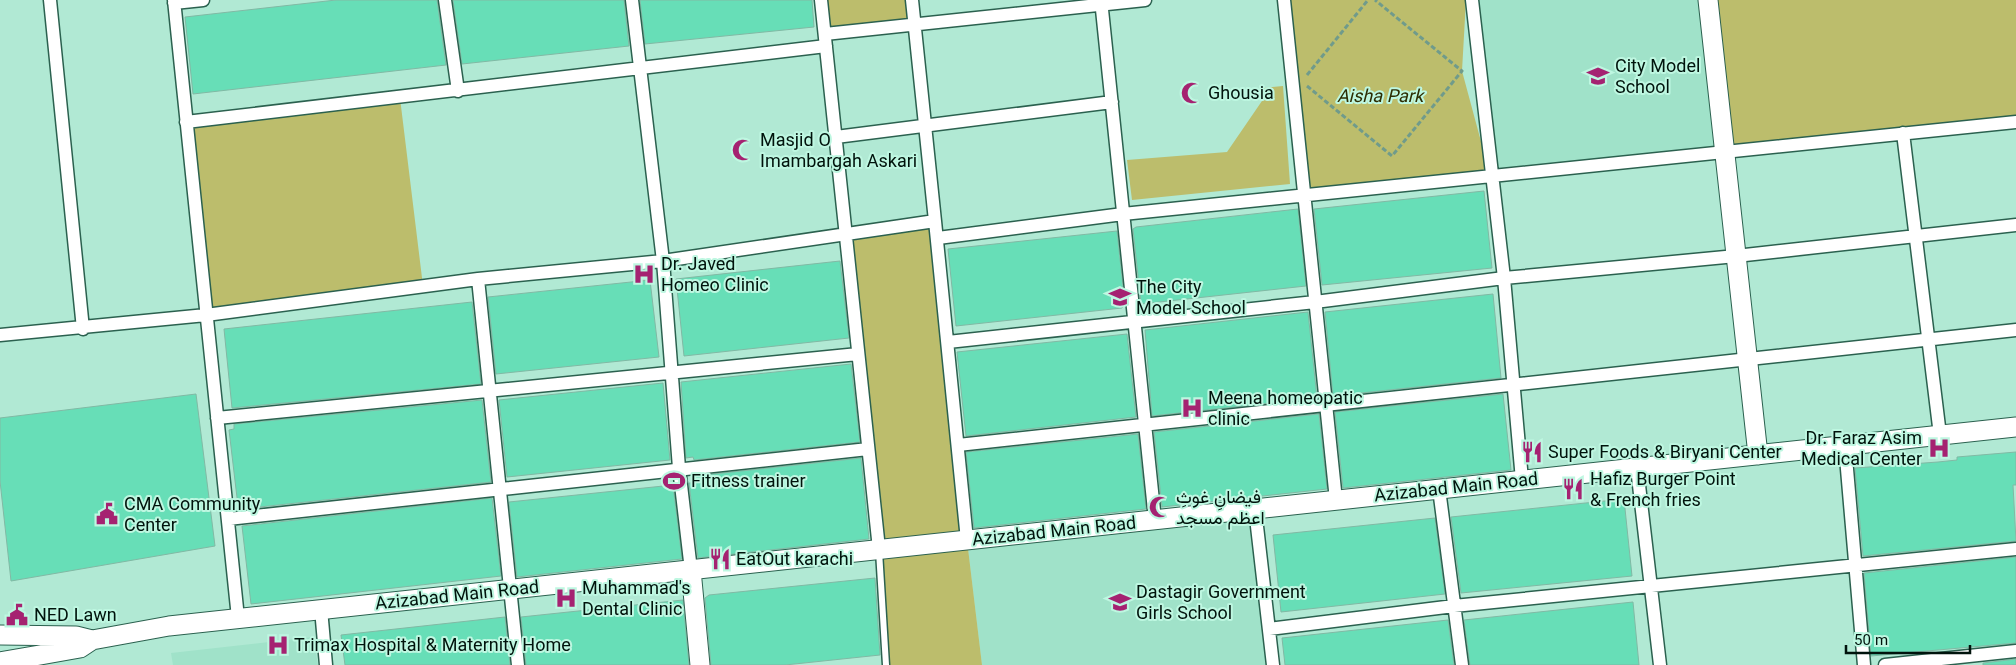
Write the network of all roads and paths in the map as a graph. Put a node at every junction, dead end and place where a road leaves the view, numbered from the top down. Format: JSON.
{"nodes":[{"id":1,"x":50,"y":0,"type":"edge"},
{"id":2,"x":203,"y":0,"type":"edge"},
{"id":3,"x":445,"y":0,"type":"edge"},
{"id":4,"x":632,"y":0,"type":"edge"},
{"id":5,"x":822,"y":0,"type":"edge"},
{"id":6,"x":912,"y":0,"type":"edge"},
{"id":7,"x":1145,"y":0,"type":"edge"},
{"id":8,"x":1284,"y":0,"type":"edge"},
{"id":9,"x":1368,"y":0,"type":"edge"},
{"id":10,"x":1375,"y":0,"type":"edge"},
{"id":11,"x":1472,"y":0,"type":"edge"},
{"id":12,"x":1708,"y":0,"type":"edge"},
{"id":13,"x":174,"y":2,"type":"edge"},
{"id":14,"x":1102,"y":2,"type":"edge"},
{"id":15,"x":915,"y":25,"type":"junction"},
{"id":16,"x":826,"y":40,"type":"junction"},
{"id":17,"x":640,"y":67,"type":"junction"},
{"id":18,"x":458,"y":92,"type":"junction"},
{"id":19,"x":1112,"y":102,"type":"junction"},
{"id":20,"x":186,"y":122,"type":"junction"},
{"id":21,"x":2016,"y":122,"type":"edge"},
{"id":22,"x":926,"y":126,"type":"junction"},
{"id":23,"x":1903,"y":133,"type":"junction"},
{"id":24,"x":836,"y":137,"type":"junction"},
{"id":25,"x":1725,"y":152,"type":"junction"},
{"id":26,"x":1490,"y":175,"type":"junction"},
{"id":27,"x":1304,"y":194,"type":"junction"},
{"id":28,"x":1123,"y":214,"type":"junction"},
{"id":29,"x":935,"y":221,"type":"junction"},
{"id":30,"x":2016,"y":225,"type":"edge"},
{"id":31,"x":847,"y":232,"type":"junction"},
{"id":32,"x":1916,"y":236,"type":"junction"},
{"id":33,"x":938,"y":238,"type":"junction"},
{"id":34,"x":1736,"y":256,"type":"junction"},
{"id":35,"x":663,"y":261,"type":"junction"},
{"id":36,"x":1504,"y":278,"type":"junction"},
{"id":37,"x":478,"y":279,"type":"junction"},
{"id":38,"x":1315,"y":302,"type":"junction"},
{"id":39,"x":206,"y":315,"type":"junction"},
{"id":40,"x":1134,"y":322,"type":"junction"},
{"id":41,"x":83,"y":328,"type":"junction"},
{"id":42,"x":2016,"y":330,"type":"edge"},
{"id":43,"x":0,"y":335,"type":"edge"},
{"id":44,"x":1928,"y":340,"type":"junction"},
{"id":45,"x":948,"y":342,"type":"junction"},
{"id":46,"x":858,"y":354,"type":"junction"},
{"id":47,"x":1748,"y":359,"type":"junction"},
{"id":48,"x":673,"y":373,"type":"junction"},
{"id":49,"x":1512,"y":385,"type":"junction"},
{"id":50,"x":489,"y":391,"type":"junction"},
{"id":51,"x":1326,"y":405,"type":"junction"},
{"id":52,"x":217,"y":418,"type":"junction"},
{"id":53,"x":1145,"y":424,"type":"junction"},
{"id":54,"x":2016,"y":427,"type":"edge"},
{"id":55,"x":1940,"y":436,"type":"junction"},
{"id":56,"x":958,"y":445,"type":"junction"},
{"id":57,"x":1846,"y":446,"type":"junction"},
{"id":58,"x":868,"y":448,"type":"junction"},
{"id":59,"x":1758,"y":455,"type":"junction"},
{"id":60,"x":679,"y":468,"type":"junction"},
{"id":61,"x":1637,"y":468,"type":"junction"},
{"id":62,"x":1522,"y":480,"type":"junction"},
{"id":63,"x":500,"y":488,"type":"junction"},
{"id":64,"x":1439,"y":489,"type":"junction"},
{"id":65,"x":1336,"y":500,"type":"junction"},
{"id":66,"x":1255,"y":509,"type":"junction"},
{"id":67,"x":228,"y":519,"type":"junction"},
{"id":68,"x":1155,"y":520,"type":"junction"},
{"id":69,"x":967,"y":540,"type":"junction"},
{"id":70,"x":879,"y":549,"type":"junction"},
{"id":71,"x":2016,"y":549,"type":"edge"},
{"id":72,"x":1856,"y":565,"type":"junction"},
{"id":73,"x":690,"y":570,"type":"junction"},
{"id":74,"x":1651,"y":586,"type":"junction"},
{"id":75,"x":510,"y":589,"type":"junction"},
{"id":76,"x":1454,"y":606,"type":"junction"},
{"id":77,"x":321,"y":609,"type":"junction"},
{"id":78,"x":238,"y":618,"type":"junction"},
{"id":79,"x":1269,"y":629,"type":"junction"},
{"id":80,"x":0,"y":635,"type":"edge"},
{"id":81,"x":92,"y":640,"type":"junction"},
{"id":82,"x":2016,"y":651,"type":"edge"},
{"id":83,"x":0,"y":662,"type":"edge"},
{"id":84,"x":326,"y":665,"type":"edge"},
{"id":85,"x":518,"y":665,"type":"edge"},
{"id":86,"x":700,"y":665,"type":"edge"},
{"id":87,"x":886,"y":665,"type":"edge"},
{"id":88,"x":1273,"y":665,"type":"edge"},
{"id":89,"x":1462,"y":665,"type":"edge"},
{"id":90,"x":1660,"y":665,"type":"edge"},
{"id":91,"x":1864,"y":665,"type":"edge"},
{"id":92,"x":1885,"y":665,"type":"edge"}],
"edges":[{"from":1,"to":41,"type":"street"},
{"from":2,"to":13,"type":"street"},
{"from":3,"to":18,"type":"street"},
{"from":4,"to":17,"type":"street"},
{"from":5,"to":16,"type":"street"},
{"from":6,"to":15,"type":"street"},
{"from":7,"to":14,"type":"street"},
{"from":8,"to":27,"type":"street"},
{"from":9,"to":10,"type":"path"},
{"from":11,"to":26,"type":"street"},
{"from":12,"to":25,"type":"street"},
{"from":13,"to":20,"type":"street"},
{"from":14,"to":15,"type":"street"},
{"from":14,"to":19,"type":"street"},
{"from":15,"to":16,"type":"street"},
{"from":15,"to":22,"type":"street"},
{"from":16,"to":17,"type":"street"},
{"from":16,"to":24,"type":"street"},
{"from":17,"to":18,"type":"street"},
{"from":17,"to":35,"type":"street"},
{"from":18,"to":20,"type":"street"},
{"from":19,"to":22,"type":"street"},
{"from":19,"to":28,"type":"street"},
{"from":20,"to":39,"type":"street"},
{"from":21,"to":23,"type":"street"},
{"from":22,"to":24,"type":"street"},
{"from":22,"to":29,"type":"street"},
{"from":23,"to":25,"type":"street"},
{"from":23,"to":32,"type":"street"},
{"from":24,"to":31,"type":"street"},
{"from":25,"to":26,"type":"street"},
{"from":25,"to":34,"type":"street"},
{"from":26,"to":27,"type":"street"},
{"from":26,"to":36,"type":"street"},
{"from":27,"to":28,"type":"street"},
{"from":27,"to":38,"type":"street"},
{"from":28,"to":33,"type":"street"},
{"from":28,"to":40,"type":"street"},
{"from":29,"to":31,"type":"street"},
{"from":29,"to":33,"type":"street"},
{"from":30,"to":32,"type":"street"},
{"from":31,"to":35,"type":"street"},
{"from":31,"to":46,"type":"street"},
{"from":32,"to":34,"type":"street"},
{"from":32,"to":44,"type":"street"},
{"from":33,"to":45,"type":"street"},
{"from":34,"to":36,"type":"street"},
{"from":34,"to":47,"type":"street"},
{"from":35,"to":37,"type":"street"},
{"from":35,"to":48,"type":"street"},
{"from":36,"to":38,"type":"street"},
{"from":36,"to":49,"type":"street"},
{"from":37,"to":39,"type":"street"},
{"from":37,"to":50,"type":"street"},
{"from":38,"to":40,"type":"street"},
{"from":38,"to":51,"type":"street"},
{"from":39,"to":41,"type":"street"},
{"from":39,"to":52,"type":"street"},
{"from":40,"to":45,"type":"street"},
{"from":40,"to":53,"type":"street"},
{"from":41,"to":43,"type":"street"},
{"from":42,"to":44,"type":"street"},
{"from":44,"to":47,"type":"street"},
{"from":44,"to":55,"type":"street"},
{"from":45,"to":56,"type":"street"},
{"from":46,"to":48,"type":"street"},
{"from":46,"to":58,"type":"street"},
{"from":47,"to":49,"type":"street"},
{"from":47,"to":59,"type":"street"},
{"from":48,"to":50,"type":"street"},
{"from":48,"to":60,"type":"street"},
{"from":49,"to":51,"type":"street"},
{"from":49,"to":62,"type":"street"},
{"from":50,"to":52,"type":"street"},
{"from":50,"to":63,"type":"street"},
{"from":51,"to":53,"type":"street"},
{"from":51,"to":65,"type":"street"},
{"from":52,"to":67,"type":"street"},
{"from":53,"to":56,"type":"street"},
{"from":53,"to":68,"type":"street"},
{"from":54,"to":55,"type":"street","name":"Azizabad Main Road"},
{"from":55,"to":57,"type":"street","name":"Azizabad Main Road"},
{"from":56,"to":69,"type":"street"},
{"from":57,"to":59,"type":"street","name":"Azizabad Main Road"},
{"from":57,"to":72,"type":"street"},
{"from":58,"to":60,"type":"street"},
{"from":58,"to":70,"type":"street"},
{"from":59,"to":61,"type":"street","name":"Azizabad Main Road"},
{"from":60,"to":63,"type":"street"},
{"from":60,"to":73,"type":"street"},
{"from":61,"to":62,"type":"street","name":"Azizabad Main Road"},
{"from":61,"to":74,"type":"street"},
{"from":62,"to":64,"type":"street","name":"Azizabad Main Road"},
{"from":63,"to":67,"type":"street"},
{"from":63,"to":75,"type":"street"},
{"from":64,"to":65,"type":"street","name":"Azizabad Main Road"},
{"from":64,"to":76,"type":"street"},
{"from":65,"to":66,"type":"street","name":"Azizabad Main Road"},
{"from":66,"to":68,"type":"street","name":"Azizabad Main Road"},
{"from":66,"to":79,"type":"street"},
{"from":67,"to":78,"type":"street"},
{"from":68,"to":69,"type":"street","name":"Azizabad Main Road"},
{"from":69,"to":70,"type":"street","name":"Azizabad Main Road"},
{"from":70,"to":73,"type":"street","name":"Azizabad Main Road"},
{"from":70,"to":87,"type":"lane"},
{"from":71,"to":72,"type":"street"},
{"from":72,"to":74,"type":"street"},
{"from":72,"to":91,"type":"street"},
{"from":73,"to":75,"type":"street","name":"Azizabad Main Road"},
{"from":73,"to":86,"type":"street"},
{"from":74,"to":76,"type":"street"},
{"from":74,"to":90,"type":"street"},
{"from":75,"to":77,"type":"street","name":"Azizabad Main Road"},
{"from":75,"to":85,"type":"street"},
{"from":76,"to":79,"type":"street"},
{"from":76,"to":89,"type":"street"},
{"from":77,"to":78,"type":"street","name":"Azizabad Main Road"},
{"from":77,"to":84,"type":"street"},
{"from":78,"to":81,"type":"street","name":"Azizabad Main Road"},
{"from":79,"to":88,"type":"street"},
{"from":80,"to":81,"type":"street","name":"Azizabad Main Road"},
{"from":81,"to":83,"type":"street","name":"Azizabad Main Road"},
{"from":82,"to":92,"type":"street"}]}
